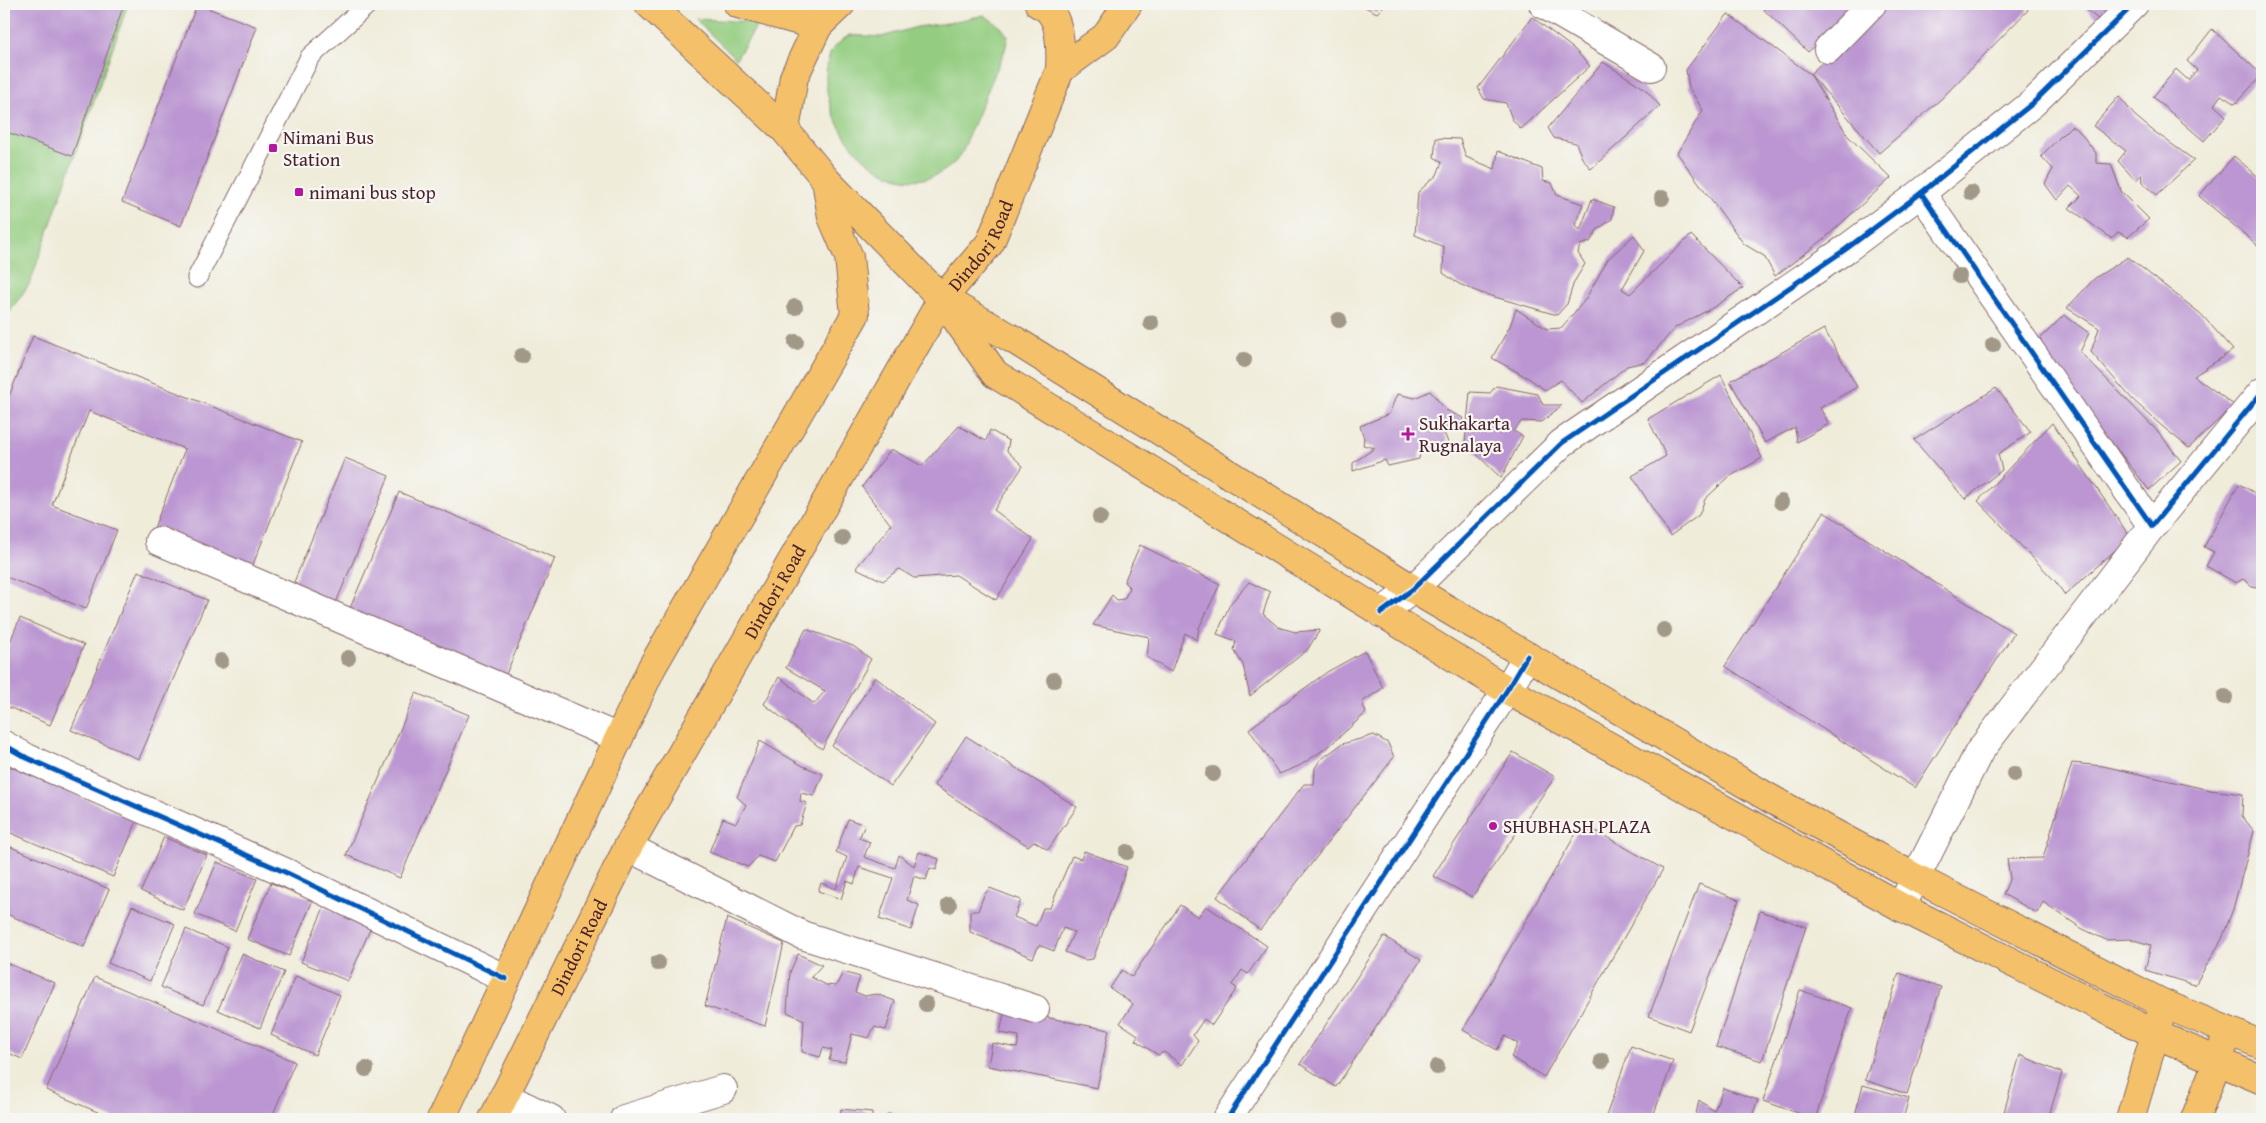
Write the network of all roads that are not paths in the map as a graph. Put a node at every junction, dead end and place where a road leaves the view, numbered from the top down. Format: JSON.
{"nodes":[{"id":1,"x":368,"y":4,"type":"edge"},
{"id":2,"x":649,"y":4,"type":"edge"},
{"id":3,"x":738,"y":4,"type":"edge"},
{"id":4,"x":841,"y":4,"type":"edge"},
{"id":5,"x":1039,"y":4,"type":"edge"},
{"id":6,"x":1128,"y":4,"type":"edge"},
{"id":7,"x":1543,"y":4,"type":"edge"},
{"id":8,"x":1872,"y":4,"type":"edge"},
{"id":9,"x":2134,"y":4,"type":"edge"},
{"id":10,"x":818,"y":26,"type":"junction"},
{"id":11,"x":1828,"y":49,"type":"dead end"},
{"id":12,"x":1651,"y":67,"type":"dead end"},
{"id":13,"x":1060,"y":70,"type":"junction"},
{"id":14,"x":785,"y":130,"type":"junction"},
{"id":15,"x":826,"y":180,"type":"junction"},
{"id":16,"x":1921,"y":193,"type":"junction"},
{"id":17,"x":197,"y":278,"type":"dead end"},
{"id":18,"x":942,"y":299,"type":"junction"},
{"id":19,"x":2262,"y":392,"type":"edge"},
{"id":20,"x":2152,"y":526,"type":"junction"},
{"id":21,"x":159,"y":541,"type":"dead end"},
{"id":22,"x":1414,"y":589,"type":"junction"},
{"id":23,"x":1381,"y":613,"type":"junction"},
{"id":24,"x":1527,"y":656,"type":"junction"},
{"id":25,"x":1507,"y":690,"type":"junction"},
{"id":26,"x":619,"y":738,"type":"junction"},
{"id":27,"x":4,"y":745,"type":"edge"},
{"id":28,"x":628,"y":847,"type":"junction"},
{"id":29,"x":1916,"y":878,"type":"junction"},
{"id":30,"x":1901,"y":907,"type":"junction"},
{"id":31,"x":506,"y":979,"type":"junction"},
{"id":32,"x":2164,"y":1004,"type":"junction"},
{"id":33,"x":1035,"y":1009,"type":"dead end"},
{"id":34,"x":2228,"y":1031,"type":"junction"},
{"id":35,"x":2155,"y":1034,"type":"junction"},
{"id":36,"x":2262,"y":1045,"type":"edge"},
{"id":37,"x":2218,"y":1060,"type":"junction"},
{"id":38,"x":2262,"y":1080,"type":"edge"},
{"id":39,"x":723,"y":1089,"type":"dead end"},
{"id":40,"x":498,"y":1108,"type":"edge"},
{"id":41,"x":441,"y":1119,"type":"edge"},
{"id":42,"x":551,"y":1119,"type":"edge"},
{"id":43,"x":624,"y":1119,"type":"edge"},
{"id":44,"x":1227,"y":1119,"type":"edge"},
{"id":45,"x":2130,"y":1119,"type":"edge"},
{"id":46,"x":2195,"y":1119,"type":"edge"}],
"edges":[{"from":1,"to":17,"type":"lane"},
{"from":2,"to":14,"type":"main road"},
{"from":3,"to":10,"type":"main road"},
{"from":4,"to":10,"type":"main road"},
{"from":5,"to":13,"type":"main road"},
{"from":6,"to":13,"type":"main road"},
{"from":7,"to":12,"type":"street"},
{"from":8,"to":11,"type":"street"},
{"from":9,"to":16,"type":"street"},
{"from":10,"to":14,"type":"main road"},
{"from":13,"to":18,"type":"main road","name":"Dindori Road"},
{"from":14,"to":15,"type":"main road"},
{"from":15,"to":18,"type":"main road"},
{"from":15,"to":26,"type":"main road"},
{"from":16,"to":20,"type":"street"},
{"from":16,"to":22,"type":"street"},
{"from":18,"to":22,"type":"main road"},
{"from":18,"to":23,"type":"main road"},
{"from":18,"to":28,"type":"main road","name":"Dindori Road"},
{"from":19,"to":20,"type":"street"},
{"from":20,"to":29,"type":"street"},
{"from":21,"to":26,"type":"street"},
{"from":22,"to":23,"type":"street"},
{"from":22,"to":24,"type":"main road"},
{"from":23,"to":25,"type":"main road"},
{"from":24,"to":25,"type":"street"},
{"from":24,"to":29,"type":"main road"},
{"from":25,"to":30,"type":"main road"},
{"from":25,"to":44,"type":"street"},
{"from":26,"to":31,"type":"main road"},
{"from":27,"to":31,"type":"street"},
{"from":28,"to":33,"type":"street"},
{"from":28,"to":40,"type":"main road","name":"Dindori Road"},
{"from":29,"to":30,"type":"street"},
{"from":29,"to":32,"type":"main road"},
{"from":30,"to":35,"type":"main road"},
{"from":31,"to":41,"type":"main road"},
{"from":32,"to":34,"type":"main road"},
{"from":32,"to":35,"type":"main road"},
{"from":34,"to":36,"type":"main road"},
{"from":34,"to":37,"type":"main road"},
{"from":35,"to":37,"type":"main road"},
{"from":35,"to":45,"type":"main road"},
{"from":37,"to":38,"type":"main road"},
{"from":37,"to":46,"type":"main road"},
{"from":39,"to":43,"type":"street"},
{"from":40,"to":42,"type":"street"}]}
